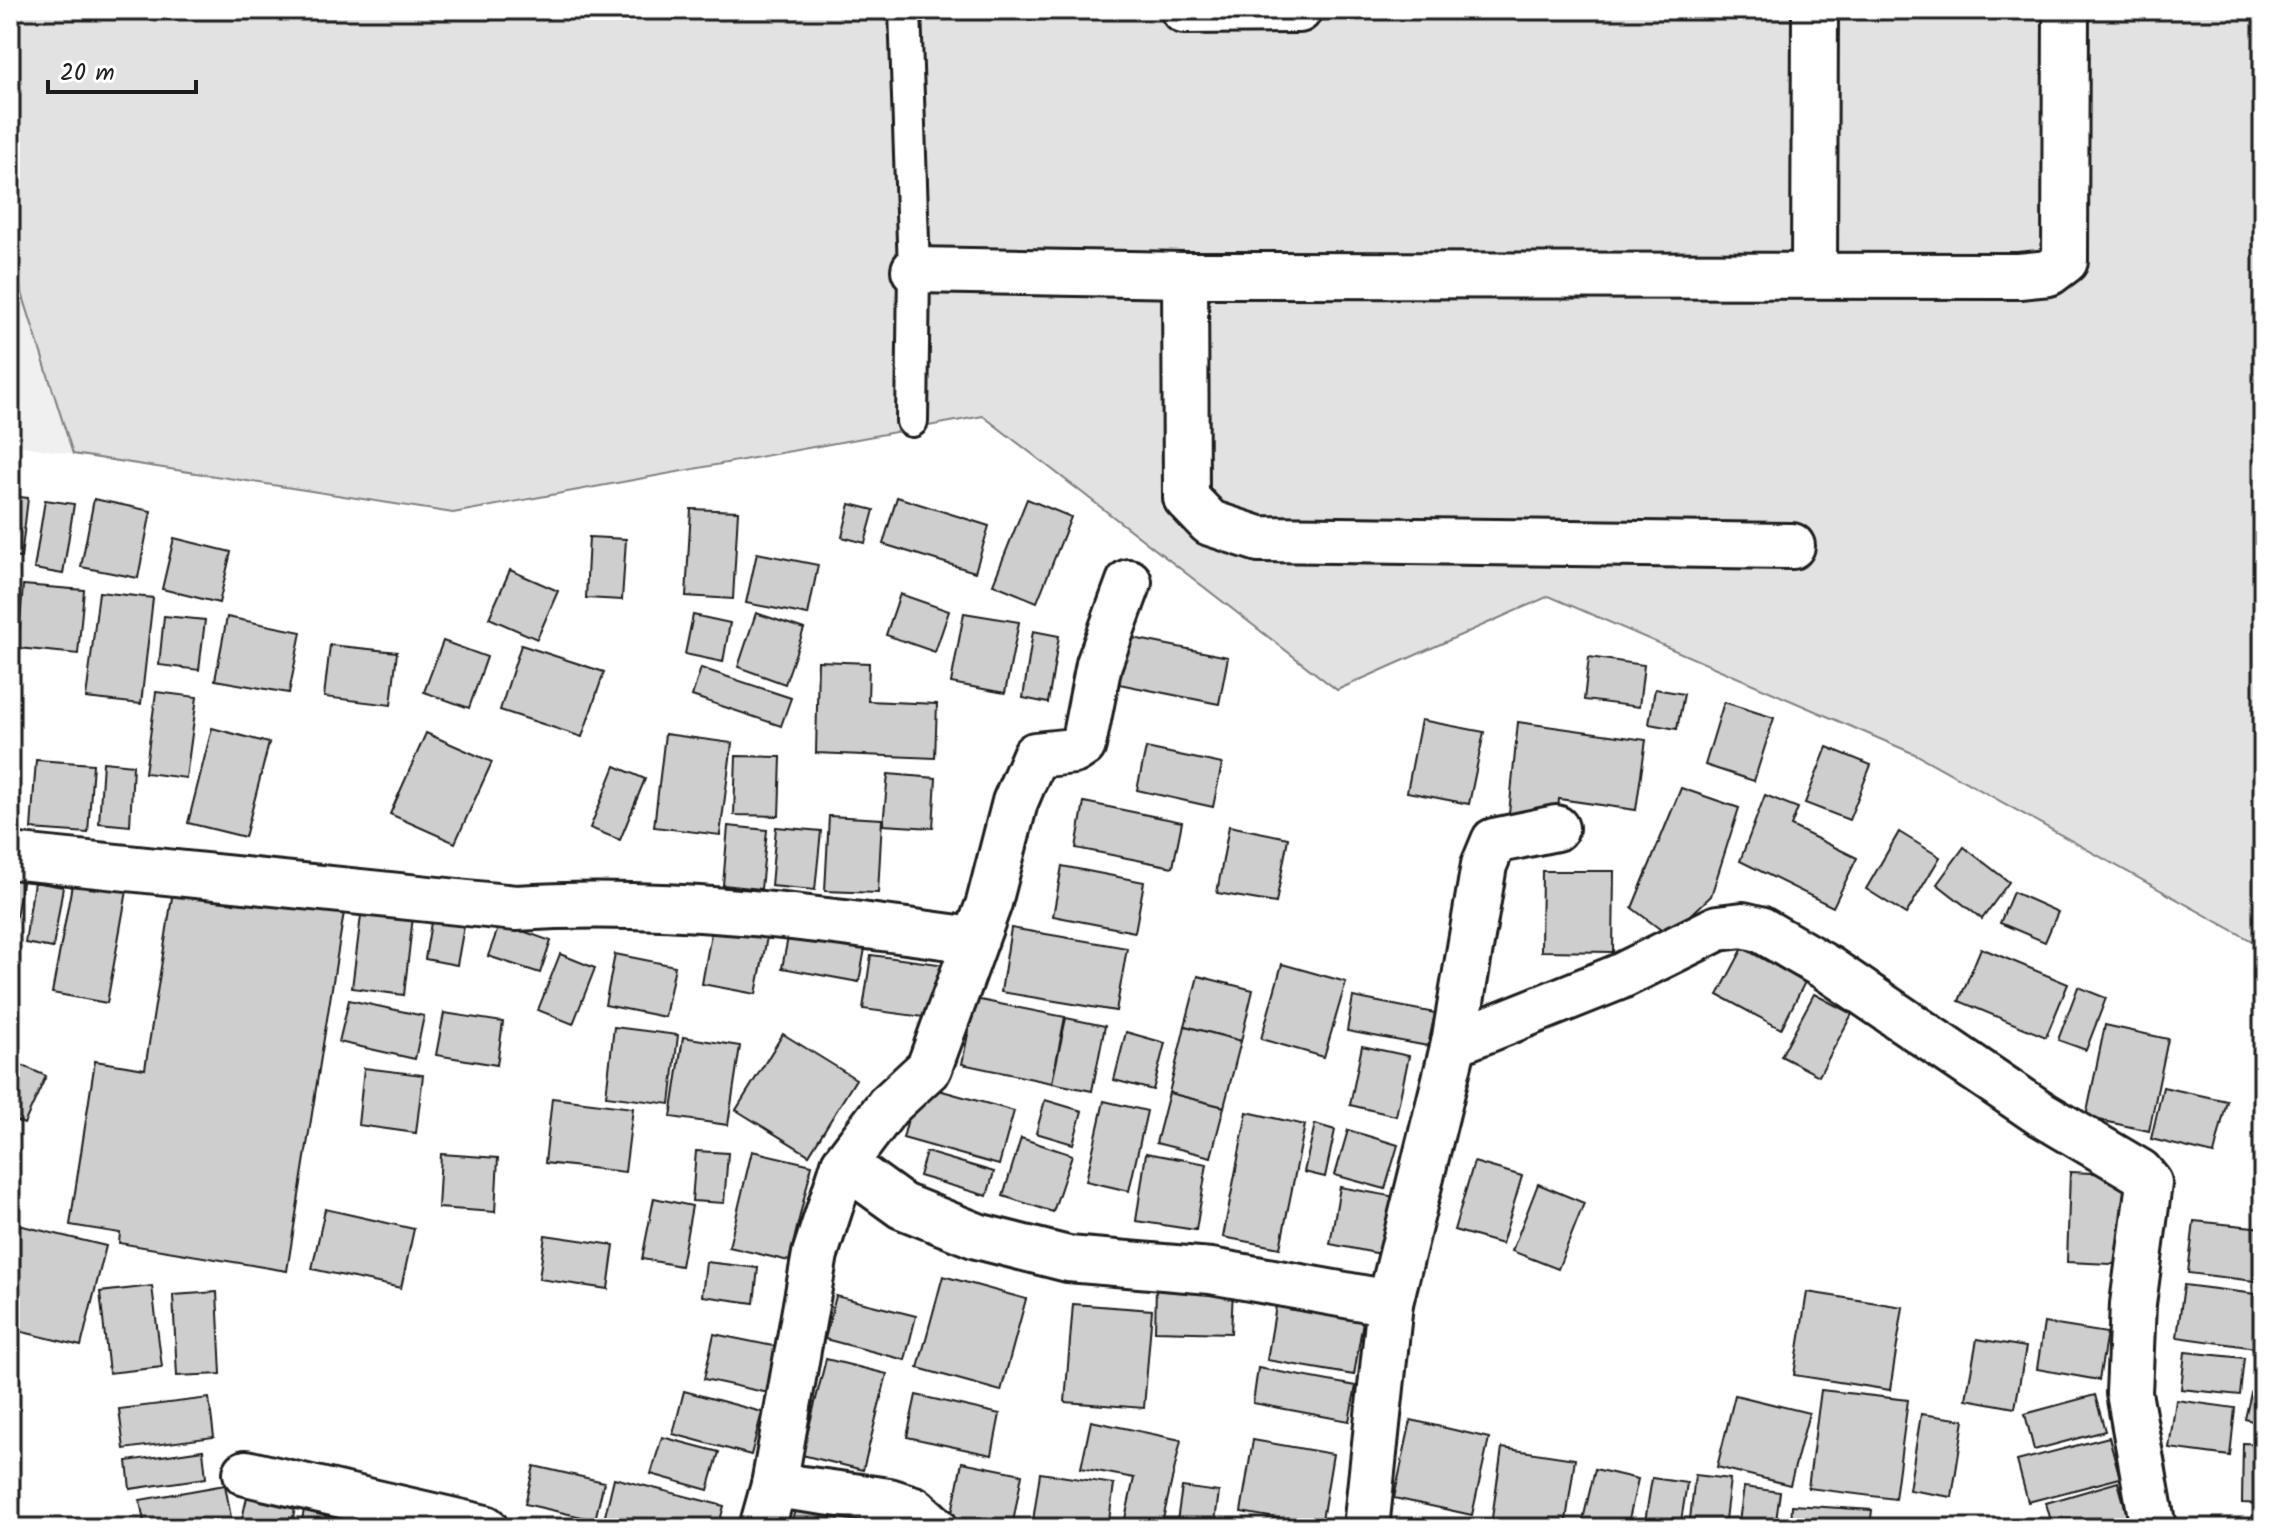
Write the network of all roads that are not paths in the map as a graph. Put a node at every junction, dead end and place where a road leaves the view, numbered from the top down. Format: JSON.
{"nodes":[{"id":1,"x":905,"y":10,"type":"edge"},
{"id":2,"x":1299,"y":10,"type":"edge"},
{"id":3,"x":1815,"y":10,"type":"edge"},
{"id":4,"x":2066,"y":10,"type":"edge"},
{"id":5,"x":1184,"y":11,"type":"edge"},
{"id":6,"x":914,"y":270,"type":"junction"},
{"id":7,"x":1814,"y":274,"type":"junction"},
{"id":8,"x":1185,"y":275,"type":"junction"},
{"id":9,"x":912,"y":421,"type":"dead end"},
{"id":10,"x":1792,"y":546,"type":"dead end"},
{"id":11,"x":1129,"y":582,"type":"dead end"},
{"id":12,"x":1556,"y":828,"type":"dead end"},
{"id":13,"x":10,"y":856,"type":"edge"},
{"id":14,"x":973,"y":940,"type":"junction"},
{"id":15,"x":1454,"y":1043,"type":"junction"},
{"id":16,"x":844,"y":1164,"type":"junction"},
{"id":17,"x":1390,"y":1303,"type":"junction"},
{"id":18,"x":246,"y":1473,"type":"dead end"},
{"id":19,"x":774,"y":1485,"type":"junction"},
{"id":20,"x":485,"y":1528,"type":"edge"},
{"id":21,"x":762,"y":1528,"type":"edge"},
{"id":22,"x":935,"y":1528,"type":"edge"},
{"id":23,"x":1366,"y":1528,"type":"edge"},
{"id":24,"x":2153,"y":1528,"type":"edge"}],
"edges":[{"from":1,"to":6,"type":"lane"},
{"from":2,"to":5,"type":"street"},
{"from":3,"to":7,"type":"street"},
{"from":4,"to":7,"type":"street"},
{"from":6,"to":8,"type":"street"},
{"from":6,"to":9,"type":"lane"},
{"from":7,"to":8,"type":"street"},
{"from":8,"to":10,"type":"street"},
{"from":11,"to":14,"type":"street"},
{"from":12,"to":15,"type":"street"},
{"from":13,"to":14,"type":"street"},
{"from":14,"to":16,"type":"street"},
{"from":15,"to":17,"type":"street"},
{"from":15,"to":24,"type":"street"},
{"from":16,"to":17,"type":"street"},
{"from":16,"to":19,"type":"street"},
{"from":17,"to":23,"type":"street"},
{"from":18,"to":20,"type":"street"},
{"from":19,"to":21,"type":"street"},
{"from":19,"to":22,"type":"street"}]}
